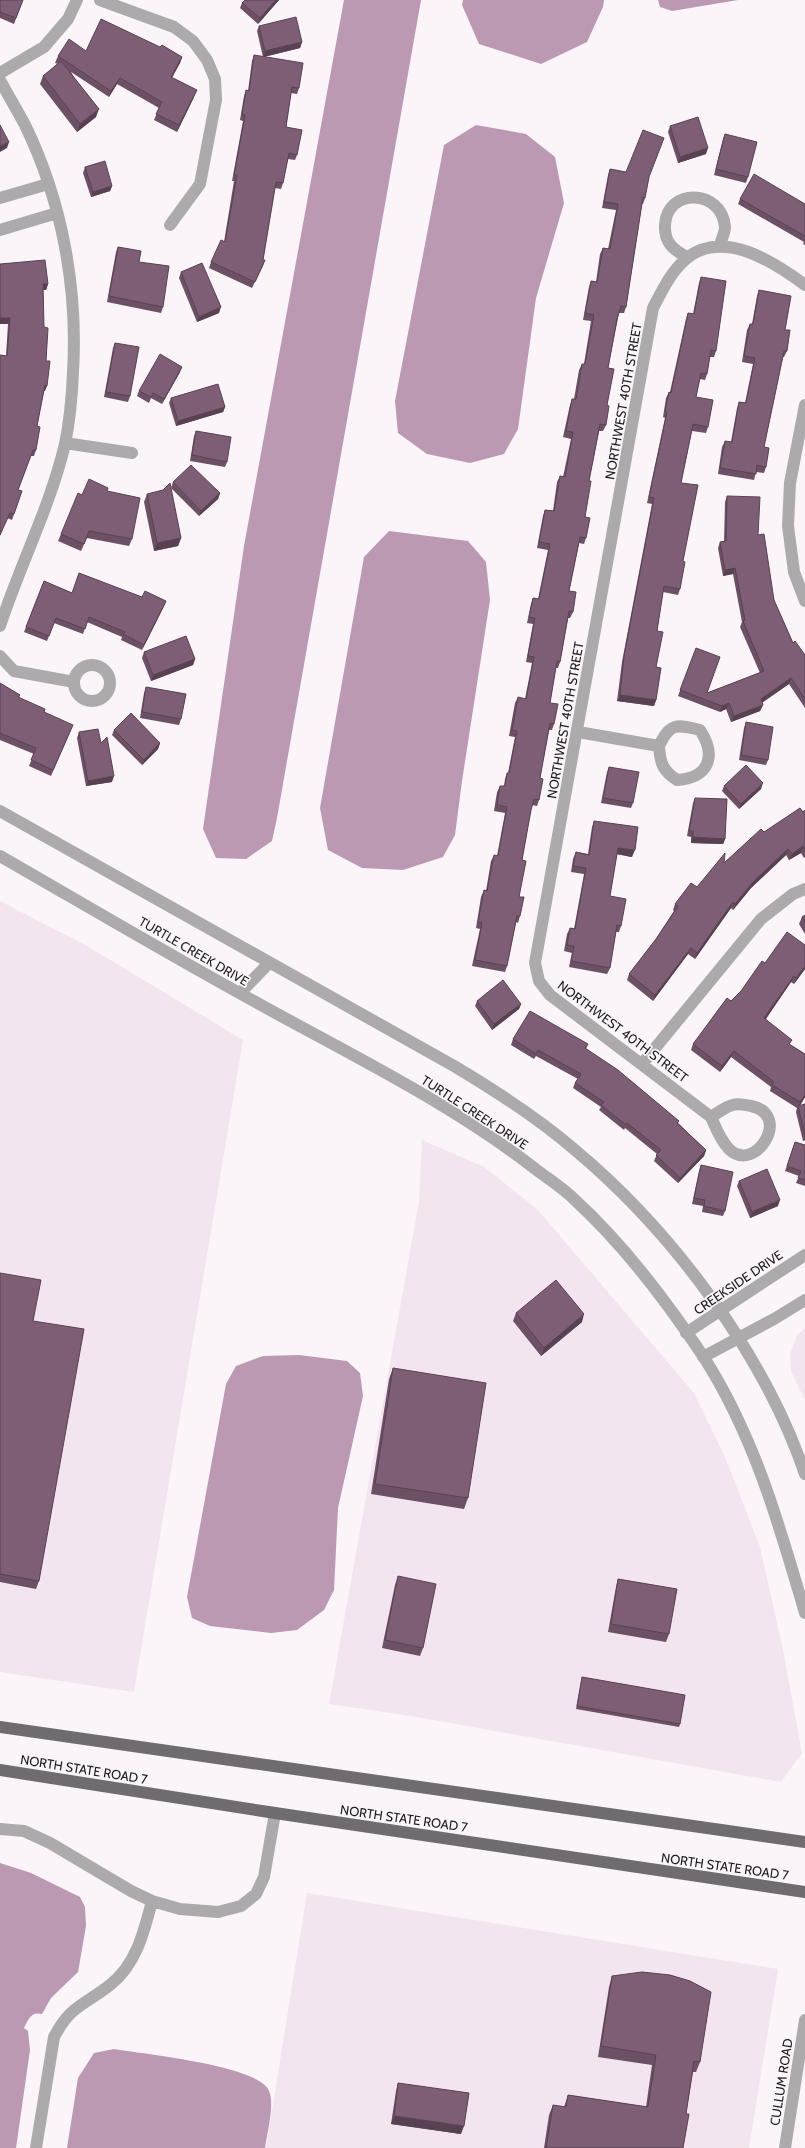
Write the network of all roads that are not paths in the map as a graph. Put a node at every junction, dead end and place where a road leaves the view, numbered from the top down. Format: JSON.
{"nodes":[{"id":1,"x":77,"y":0,"type":"edge"},
{"id":2,"x":100,"y":0,"type":"edge"},
{"id":3,"x":0,"y":73,"type":"edge"},
{"id":4,"x":0,"y":80,"type":"edge"},
{"id":5,"x":48,"y":184,"type":"junction"},
{"id":6,"x":0,"y":198,"type":"edge"},
{"id":7,"x":56,"y":213,"type":"junction"},
{"id":8,"x":170,"y":225,"type":"dead end"},
{"id":9,"x":0,"y":230,"type":"edge"},
{"id":10,"x":720,"y":245,"type":"junction"},
{"id":11,"x":687,"y":257,"type":"junction"},
{"id":12,"x":805,"y":285,"type":"edge"},
{"id":13,"x":805,"y":405,"type":"edge"},
{"id":14,"x":65,"y":443,"type":"junction"},
{"id":15,"x":132,"y":453,"type":"dead end"},
{"id":16,"x":805,"y":601,"type":"edge"},
{"id":17,"x":0,"y":626,"type":"edge"},
{"id":18,"x":0,"y":656,"type":"edge"},
{"id":19,"x":74,"y":682,"type":"dead end"},
{"id":20,"x":578,"y":732,"type":"junction"},
{"id":21,"x":659,"y":746,"type":"junction"},
{"id":22,"x":0,"y":811,"type":"edge"},
{"id":23,"x":0,"y":856,"type":"edge"},
{"id":24,"x":805,"y":889,"type":"edge"},
{"id":25,"x":269,"y":963,"type":"junction"},
{"id":26,"x":240,"y":993,"type":"junction"},
{"id":27,"x":642,"y":1064,"type":"junction"},
{"id":28,"x":712,"y":1117,"type":"junction"},
{"id":29,"x":805,"y":1255,"type":"edge"},
{"id":30,"x":805,"y":1300,"type":"edge"},
{"id":31,"x":720,"y":1311,"type":"junction"},
{"id":32,"x":686,"y":1334,"type":"junction"},
{"id":33,"x":739,"y":1338,"type":"junction"},
{"id":34,"x":703,"y":1357,"type":"junction"},
{"id":35,"x":805,"y":1474,"type":"edge"},
{"id":36,"x":805,"y":1613,"type":"edge"},
{"id":37,"x":0,"y":1727,"type":"edge"},
{"id":38,"x":0,"y":1770,"type":"edge"},
{"id":39,"x":275,"y":1813,"type":"junction"},
{"id":40,"x":0,"y":1828,"type":"edge"},
{"id":41,"x":805,"y":1842,"type":"edge"},
{"id":42,"x":805,"y":1892,"type":"edge"},
{"id":43,"x":152,"y":1901,"type":"junction"},
{"id":44,"x":805,"y":2020,"type":"edge"},
{"id":45,"x":36,"y":2148,"type":"edge"},
{"id":46,"x":785,"y":2148,"type":"edge"}],
"edges":[{"from":1,"to":3,"type":"street"},
{"from":2,"to":8,"type":"street"},
{"from":4,"to":5,"type":"street"},
{"from":5,"to":6,"type":"street"},
{"from":5,"to":7,"type":"street"},
{"from":7,"to":9,"type":"street"},
{"from":7,"to":14,"type":"street"},
{"from":10,"to":11,"type":"street"},
{"from":10,"to":11,"type":"street"},
{"from":10,"to":12,"type":"street"},
{"from":11,"to":20,"type":"street","name":"NORTHWEST 40TH STREET"},
{"from":13,"to":16,"type":"street"},
{"from":14,"to":15,"type":"street"},
{"from":14,"to":17,"type":"street"},
{"from":18,"to":19,"type":"street"},
{"from":20,"to":21,"type":"street"},
{"from":20,"to":27,"type":"street","name":"NORTHWEST 40TH STREET"},
{"from":21,"to":21,"type":"street"},
{"from":22,"to":25,"type":"street","name":"TURTLE CREEK DRIVE"},
{"from":23,"to":26,"type":"street","name":"TURTLE CREEK DRIVE"},
{"from":24,"to":27,"type":"street"},
{"from":25,"to":26,"type":"street"},
{"from":25,"to":31,"type":"street","name":"TURTLE CREEK DRIVE"},
{"from":26,"to":32,"type":"street","name":"TURTLE CREEK DRIVE"},
{"from":27,"to":28,"type":"street","name":"NORTHWEST 40TH STREET"},
{"from":28,"to":28,"type":"street"},
{"from":29,"to":31,"type":"street","name":"CREEKSIDE DRIVE"},
{"from":30,"to":33,"type":"street"},
{"from":31,"to":32,"type":"street","name":"CREEKSIDE DRIVE"},
{"from":31,"to":33,"type":"street","name":"TURTLE CREEK DRIVE"},
{"from":32,"to":34,"type":"street","name":"TURTLE CREEK DRIVE"},
{"from":33,"to":34,"type":"street"},
{"from":33,"to":35,"type":"street","name":"TURTLE CREEK DRIVE"},
{"from":34,"to":36,"type":"street","name":"TURTLE CREEK DRIVE"},
{"from":37,"to":41,"type":"main road"},
{"from":38,"to":39,"type":"main road","name":"NORTH STATE ROAD 7"},
{"from":39,"to":42,"type":"main road","name":"NORTH STATE ROAD 7"},
{"from":39,"to":43,"type":"street"},
{"from":40,"to":43,"type":"street"},
{"from":43,"to":45,"type":"street"},
{"from":44,"to":46,"type":"street","name":"CULLUM ROAD"}]}
